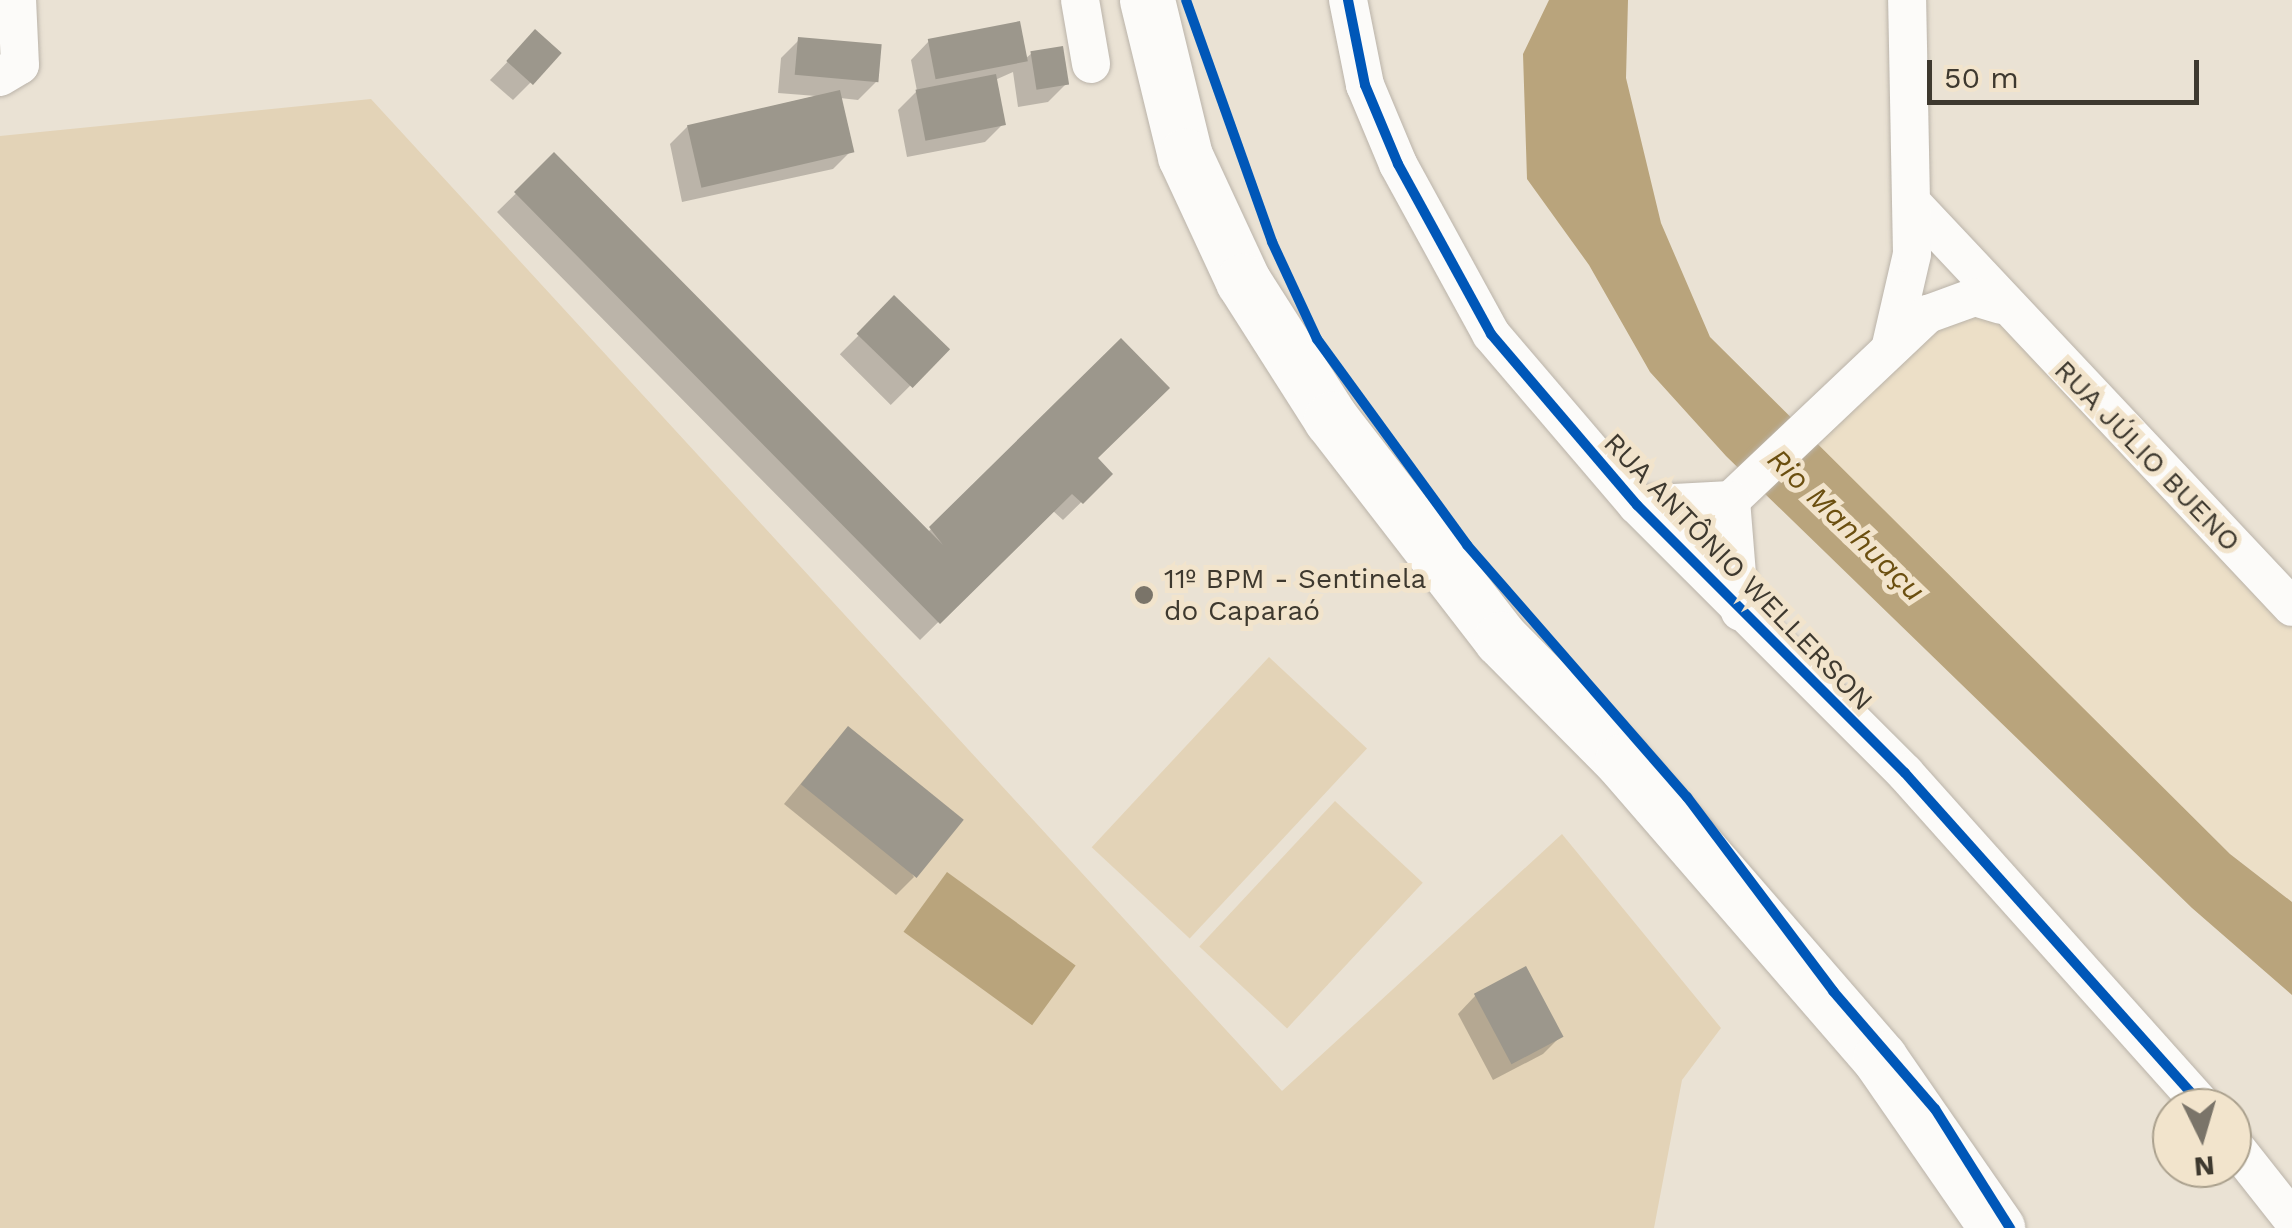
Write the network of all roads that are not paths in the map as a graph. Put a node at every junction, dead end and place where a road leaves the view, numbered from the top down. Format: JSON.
{"nodes":[{"id":1,"x":17,"y":0,"type":"edge"},
{"id":2,"x":1080,"y":0,"type":"edge"},
{"id":3,"x":1147,"y":0,"type":"edge"},
{"id":4,"x":1348,"y":0,"type":"edge"},
{"id":5,"x":1906,"y":0,"type":"edge"},
{"id":6,"x":1091,"y":64,"type":"dead end"},
{"id":7,"x":0,"y":77,"type":"edge"},
{"id":8,"x":1913,"y":204,"type":"junction"},
{"id":9,"x":2001,"y":305,"type":"junction"},
{"id":10,"x":1890,"y":345,"type":"junction"},
{"id":11,"x":1736,"y":495,"type":"junction"},
{"id":12,"x":1637,"y":505,"type":"junction"},
{"id":13,"x":2292,"y":607,"type":"edge"},
{"id":14,"x":1740,"y":612,"type":"junction"},
{"id":15,"x":2186,"y":1088,"type":"edge"},
{"id":16,"x":2252,"y":1168,"type":"edge"},
{"id":17,"x":2292,"y":1218,"type":"edge"},
{"id":18,"x":1997,"y":1228,"type":"edge"}],
"edges":[{"from":1,"to":7,"type":"street"},
{"from":2,"to":6,"type":"street"},
{"from":3,"to":18,"type":"highway"},
{"from":4,"to":12,"type":"street","name":"RUA ANTÔNIO WELLERSON"},
{"from":5,"to":8,"type":"street"},
{"from":8,"to":9,"type":"street","name":"RUA JÚLIO BUENO"},
{"from":8,"to":10,"type":"street"},
{"from":9,"to":10,"type":"street"},
{"from":9,"to":13,"type":"street","name":"RUA JÚLIO BUENO"},
{"from":10,"to":11,"type":"street"},
{"from":11,"to":12,"type":"street"},
{"from":11,"to":14,"type":"street"},
{"from":12,"to":14,"type":"street","name":"RUA ANTÔNIO WELLERSON"},
{"from":14,"to":15,"type":"street","name":"RUA ANTÔNIO WELLERSON"},
{"from":16,"to":17,"type":"street"}]}
